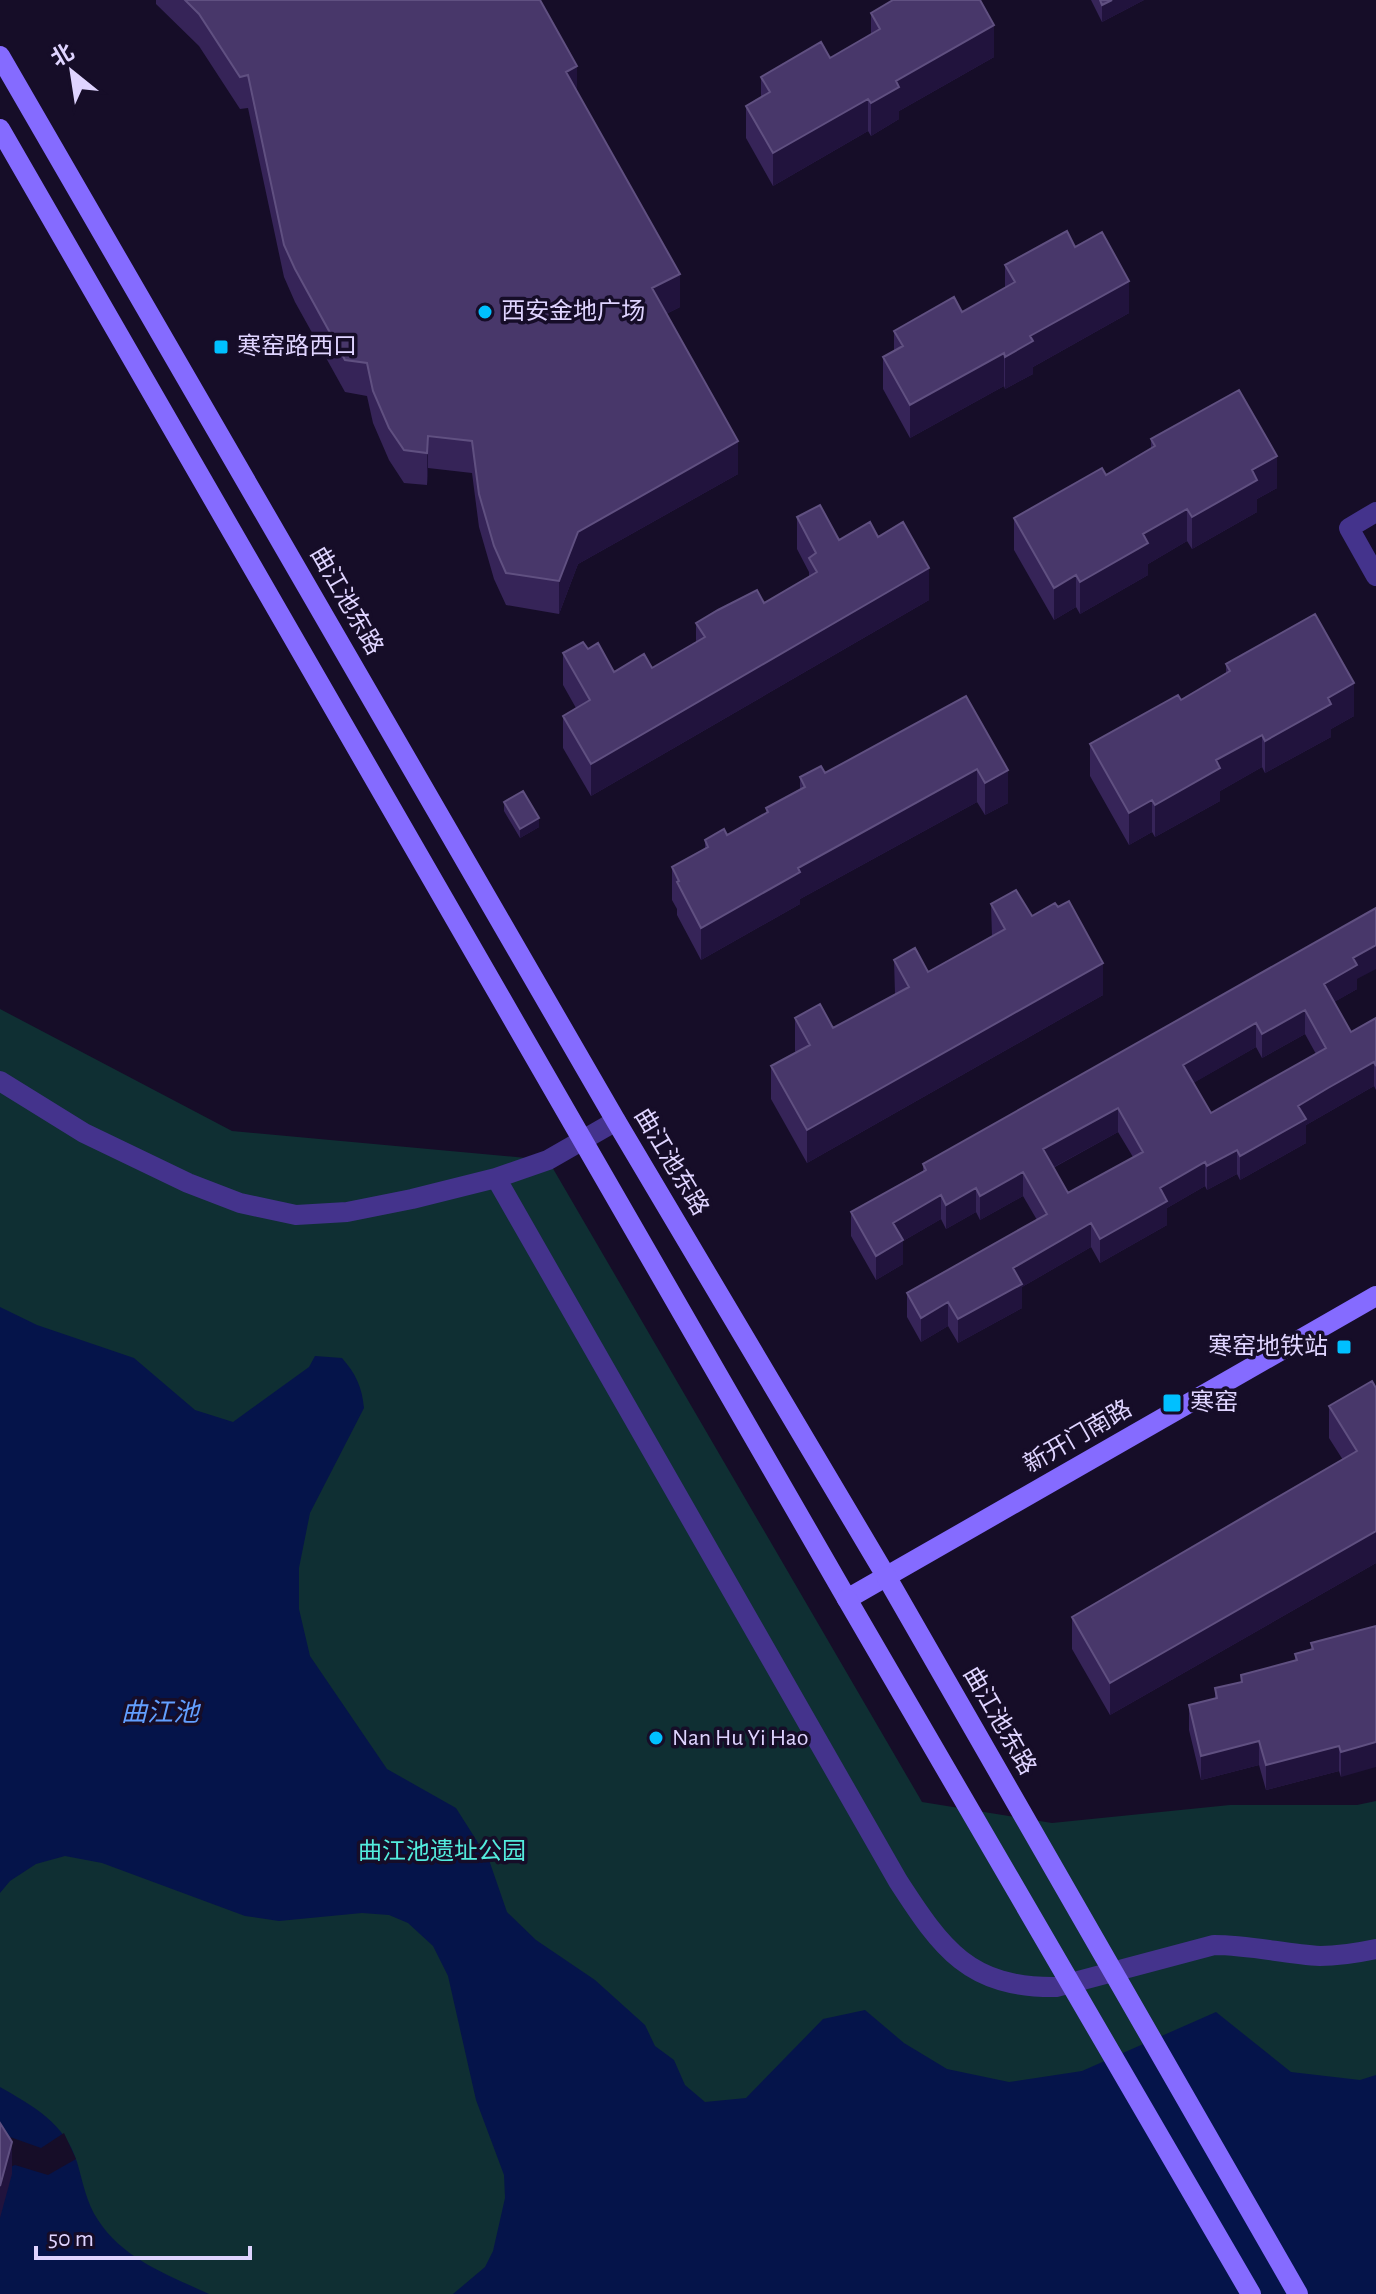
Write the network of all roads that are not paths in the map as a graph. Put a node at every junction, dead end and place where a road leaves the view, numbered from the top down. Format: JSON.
{"nodes":[{"id":1,"x":0,"y":56,"type":"edge"},
{"id":2,"x":0,"y":129,"type":"edge"},
{"id":3,"x":1376,"y":512,"type":"edge"},
{"id":4,"x":1376,"y":576,"type":"edge"},
{"id":5,"x":0,"y":1081,"type":"edge"},
{"id":6,"x":616,"y":1121,"type":"junction"},
{"id":7,"x":584,"y":1141,"type":"junction"},
{"id":8,"x":496,"y":1178,"type":"junction"},
{"id":9,"x":1376,"y":1296,"type":"edge"},
{"id":10,"x":886,"y":1576,"type":"junction"},
{"id":11,"x":847,"y":1599,"type":"junction"},
{"id":12,"x":1376,"y":1949,"type":"edge"},
{"id":13,"x":1251,"y":2294,"type":"edge"},
{"id":14,"x":1298,"y":2294,"type":"edge"}],
"edges":[{"from":1,"to":6,"type":"main road","name":"曲江池东路"},
{"from":2,"to":7,"type":"main road"},
{"from":3,"to":4,"type":"street"},
{"from":5,"to":8,"type":"street"},
{"from":6,"to":7,"type":"street"},
{"from":6,"to":10,"type":"main road","name":"曲江池东路"},
{"from":7,"to":8,"type":"street"},
{"from":7,"to":11,"type":"main road"},
{"from":8,"to":12,"type":"street"},
{"from":9,"to":10,"type":"main road","name":"新开门南路"},
{"from":10,"to":11,"type":"main road","name":"新开门南路"},
{"from":10,"to":14,"type":"main road","name":"曲江池东路","bridge":true},
{"from":11,"to":13,"type":"main road","bridge":true}]}
